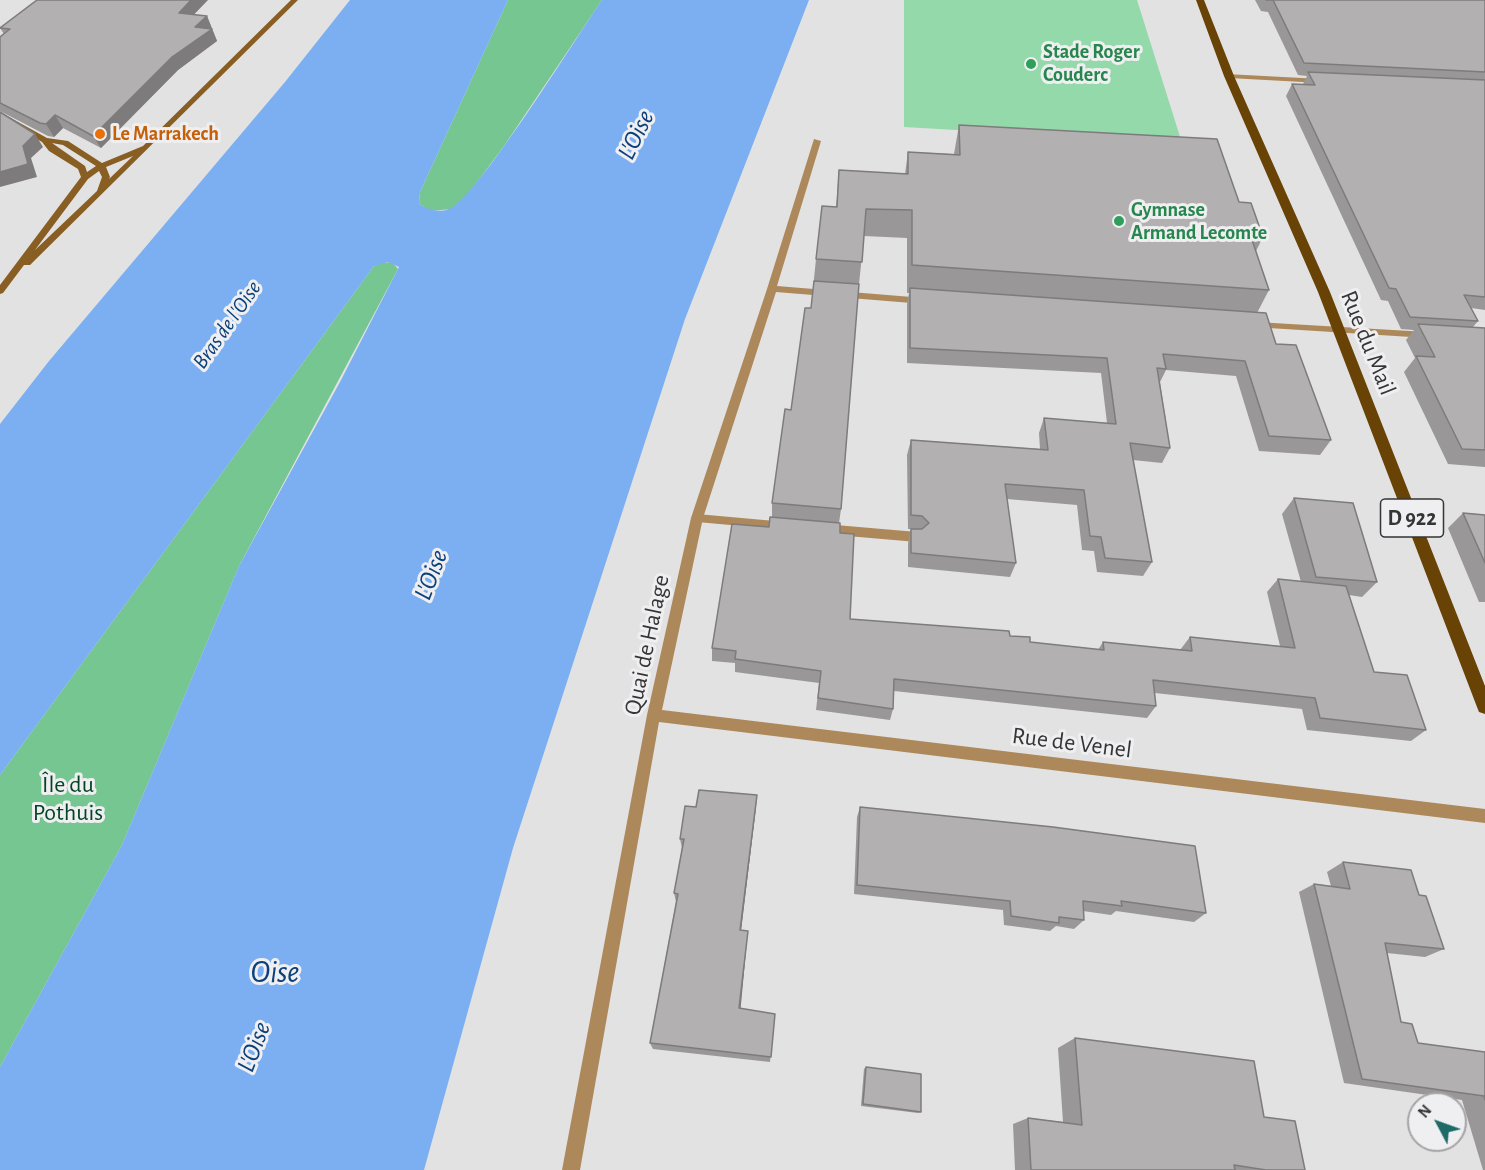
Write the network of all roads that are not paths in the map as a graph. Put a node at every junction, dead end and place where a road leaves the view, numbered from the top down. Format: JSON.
{"nodes":[{"id":1,"x":295,"y":0,"type":"edge"},
{"id":2,"x":1200,"y":0,"type":"edge"},
{"id":3,"x":1229,"y":76,"type":"junction"},
{"id":4,"x":1330,"y":81,"type":"edge"},
{"id":5,"x":0,"y":114,"type":"edge"},
{"id":6,"x":45,"y":140,"type":"junction"},
{"id":7,"x":817,"y":141,"type":"dead end"},
{"id":8,"x":146,"y":148,"type":"junction"},
{"id":9,"x":130,"y":165,"type":"junction"},
{"id":10,"x":99,"y":170,"type":"junction"},
{"id":11,"x":83,"y":173,"type":"junction"},
{"id":12,"x":95,"y":198,"type":"junction"},
{"id":13,"x":2,"y":289,"type":"edge"},
{"id":14,"x":772,"y":289,"type":"junction"},
{"id":15,"x":935,"y":302,"type":"edge"},
{"id":16,"x":1246,"y":325,"type":"edge"},
{"id":17,"x":1338,"y":328,"type":"junction"},
{"id":18,"x":1437,"y":336,"type":"edge"},
{"id":19,"x":697,"y":518,"type":"junction"},
{"id":20,"x":917,"y":537,"type":"edge"},
{"id":21,"x":1485,"y":707,"type":"edge"},
{"id":22,"x":654,"y":715,"type":"junction"},
{"id":23,"x":1485,"y":816,"type":"edge"},
{"id":24,"x":571,"y":1170,"type":"edge"}],
"edges":[{"from":1,"to":8,"type":"main road"},
{"from":2,"to":3,"type":"main road","name":"Rue du Mail","number":"D 922"},
{"from":3,"to":4,"type":"street"},
{"from":3,"to":17,"type":"main road","name":"Rue du Mail","number":"D 922"},
{"from":5,"to":6,"type":"main road"},
{"from":6,"to":10,"type":"main road"},
{"from":6,"to":11,"type":"main road"},
{"from":7,"to":14,"type":"street","name":"Quai de Halage"},
{"from":8,"to":9,"type":"main road"},
{"from":8,"to":10,"type":"main road"},
{"from":9,"to":10,"type":"main road"},
{"from":9,"to":12,"type":"main road"},
{"from":10,"to":11,"type":"main road"},
{"from":10,"to":12,"type":"main road"},
{"from":11,"to":13,"type":"main road"},
{"from":12,"to":13,"type":"main road"},
{"from":14,"to":15,"type":"street"},
{"from":14,"to":19,"type":"street","name":"Quai de Halage"},
{"from":16,"to":17,"type":"street"},
{"from":17,"to":18,"type":"street"},
{"from":17,"to":21,"type":"main road","name":"Rue du Mail","number":"D 922"},
{"from":19,"to":20,"type":"street"},
{"from":19,"to":22,"type":"street","name":"Quai de Halage"},
{"from":22,"to":23,"type":"street","name":"Rue de Venel"},
{"from":22,"to":24,"type":"street","name":"Quai de Halage"}]}
